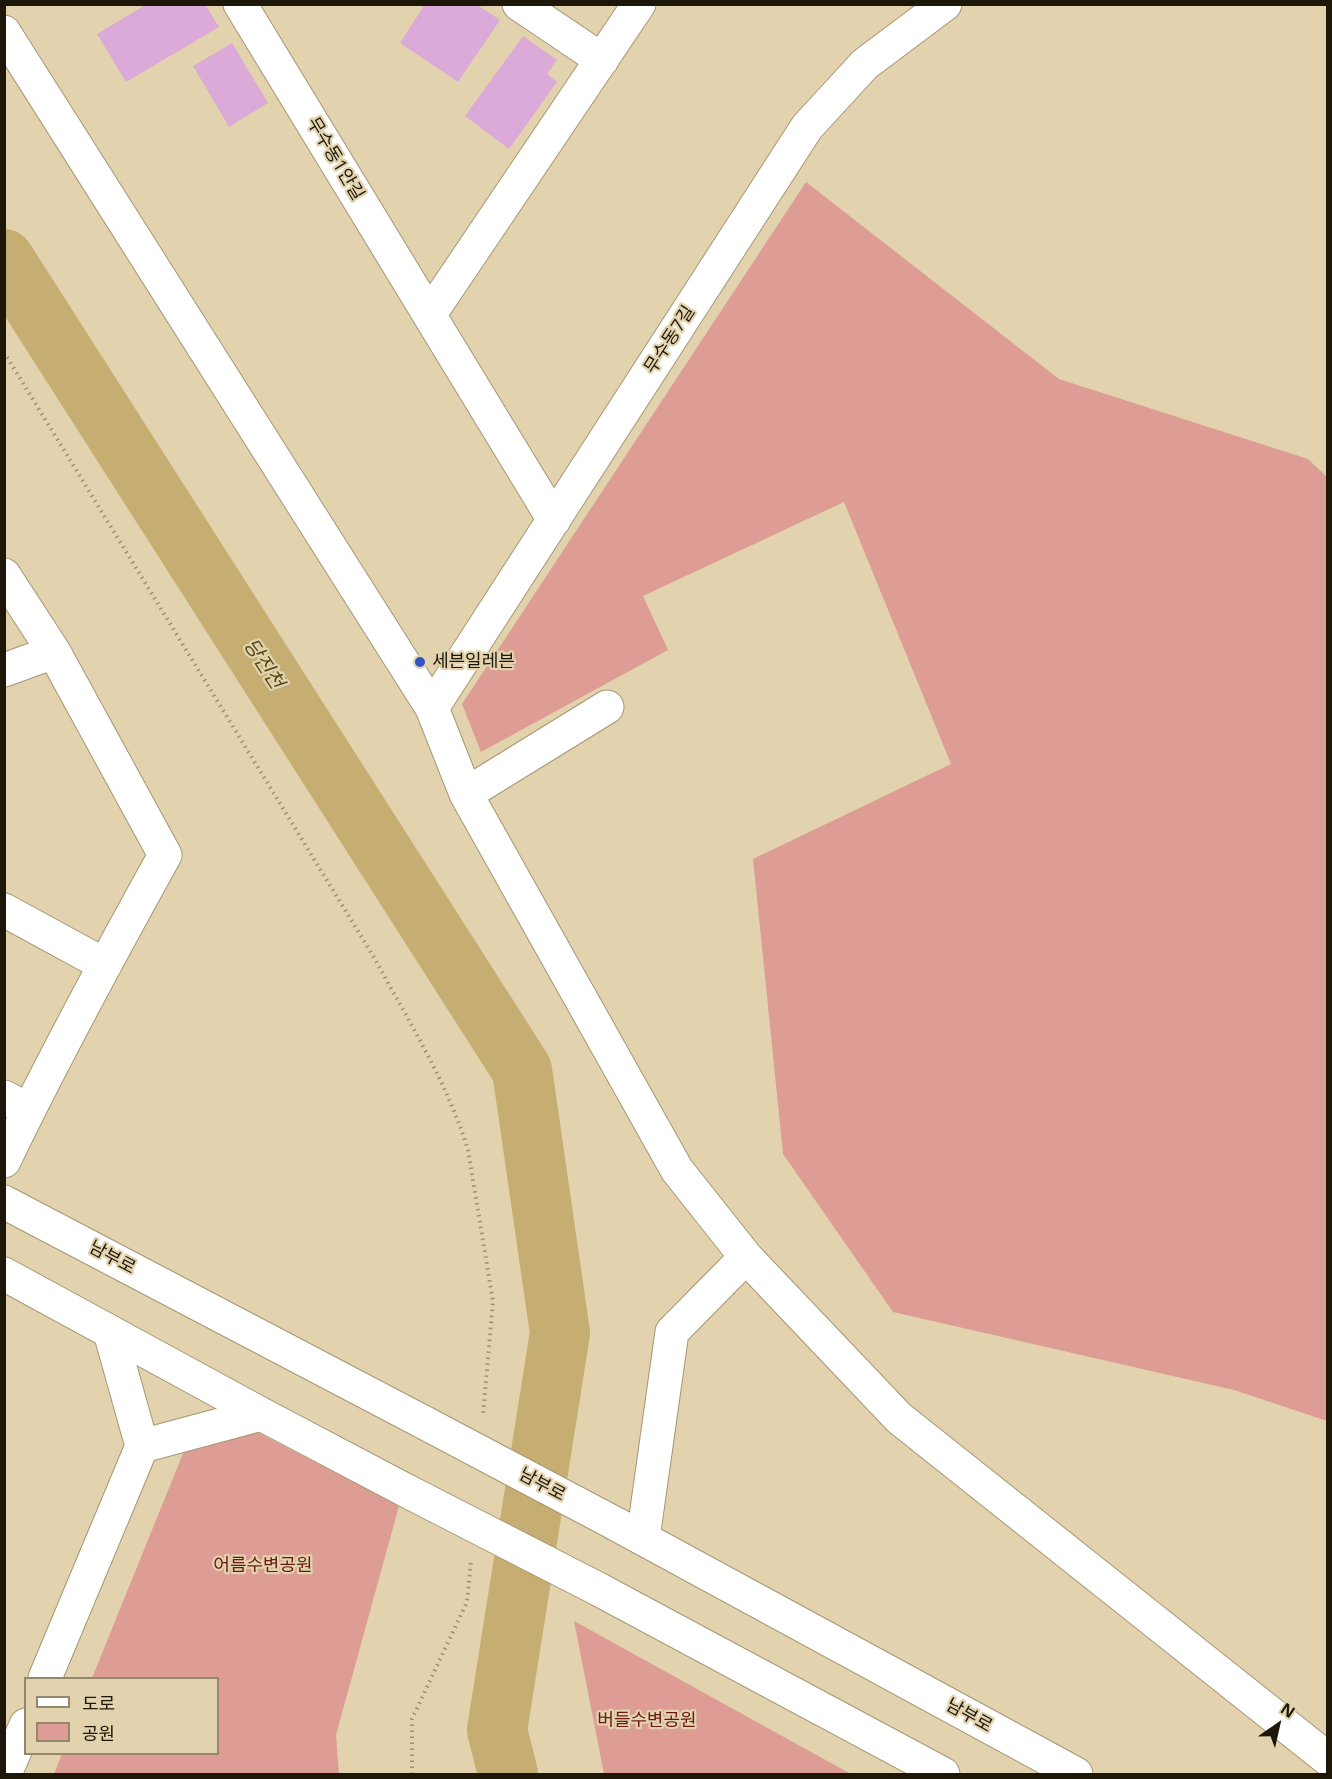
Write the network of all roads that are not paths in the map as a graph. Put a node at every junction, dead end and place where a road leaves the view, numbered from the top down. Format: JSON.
{"nodes":[{"id":1,"x":240,"y":4,"type":"edge"},
{"id":2,"x":519,"y":4,"type":"edge"},
{"id":3,"x":639,"y":4,"type":"edge"},
{"id":4,"x":945,"y":4,"type":"edge"},
{"id":5,"x":4,"y":32,"type":"edge"},
{"id":6,"x":602,"y":60,"type":"junction"},
{"id":7,"x":430,"y":314,"type":"junction"},
{"id":8,"x":554,"y":520,"type":"junction"},
{"id":9,"x":4,"y":575,"type":"edge"},
{"id":10,"x":54,"y":652,"type":"junction"},
{"id":11,"x":4,"y":670,"type":"edge"},
{"id":12,"x":607,"y":707,"type":"dead end"},
{"id":13,"x":432,"y":708,"type":"junction"},
{"id":14,"x":466,"y":794,"type":"junction"},
{"id":15,"x":4,"y":910,"type":"edge"},
{"id":16,"x":105,"y":965,"type":"junction"},
{"id":17,"x":16,"y":1103,"type":"edge"},
{"id":18,"x":4,"y":1161,"type":"edge"},
{"id":19,"x":4,"y":1202,"type":"edge"},
{"id":20,"x":746,"y":1257,"type":"junction"},
{"id":21,"x":4,"y":1274,"type":"edge"},
{"id":22,"x":110,"y":1332,"type":"junction"},
{"id":23,"x":261,"y":1414,"type":"junction"},
{"id":24,"x":142,"y":1446,"type":"junction"},
{"id":25,"x":629,"y":1531,"type":"junction"},
{"id":26,"x":45,"y":1677,"type":"edge"},
{"id":27,"x":24,"y":1730,"type":"edge"},
{"id":28,"x":1328,"y":1759,"type":"edge"},
{"id":29,"x":5,"y":1774,"type":"edge"},
{"id":30,"x":943,"y":1774,"type":"edge"},
{"id":31,"x":1076,"y":1774,"type":"edge"}],
"edges":[{"from":1,"to":7,"type":"street","name":"무수동1안길"},
{"from":2,"to":6,"type":"street"},
{"from":3,"to":6,"type":"street"},
{"from":4,"to":8,"type":"street","name":"무수동7길"},
{"from":5,"to":13,"type":"street"},
{"from":6,"to":7,"type":"street"},
{"from":7,"to":8,"type":"street","name":"무수동1안길"},
{"from":8,"to":13,"type":"street","name":"무수동7길"},
{"from":9,"to":10,"type":"street"},
{"from":10,"to":11,"type":"street"},
{"from":10,"to":16,"type":"street"},
{"from":12,"to":14,"type":"street"},
{"from":13,"to":14,"type":"street"},
{"from":14,"to":20,"type":"street"},
{"from":15,"to":16,"type":"street"},
{"from":16,"to":17,"type":"street"},
{"from":17,"to":18,"type":"street"},
{"from":19,"to":25,"type":"street","name":"남부로","bridge":true},
{"from":20,"to":25,"type":"street"},
{"from":20,"to":28,"type":"street"},
{"from":21,"to":22,"type":"street"},
{"from":22,"to":23,"type":"street"},
{"from":22,"to":24,"type":"street"},
{"from":23,"to":24,"type":"street"},
{"from":23,"to":30,"type":"street","bridge":true},
{"from":24,"to":26,"type":"street"},
{"from":25,"to":31,"type":"street","name":"남부로"},
{"from":27,"to":29,"type":"street"}]}
